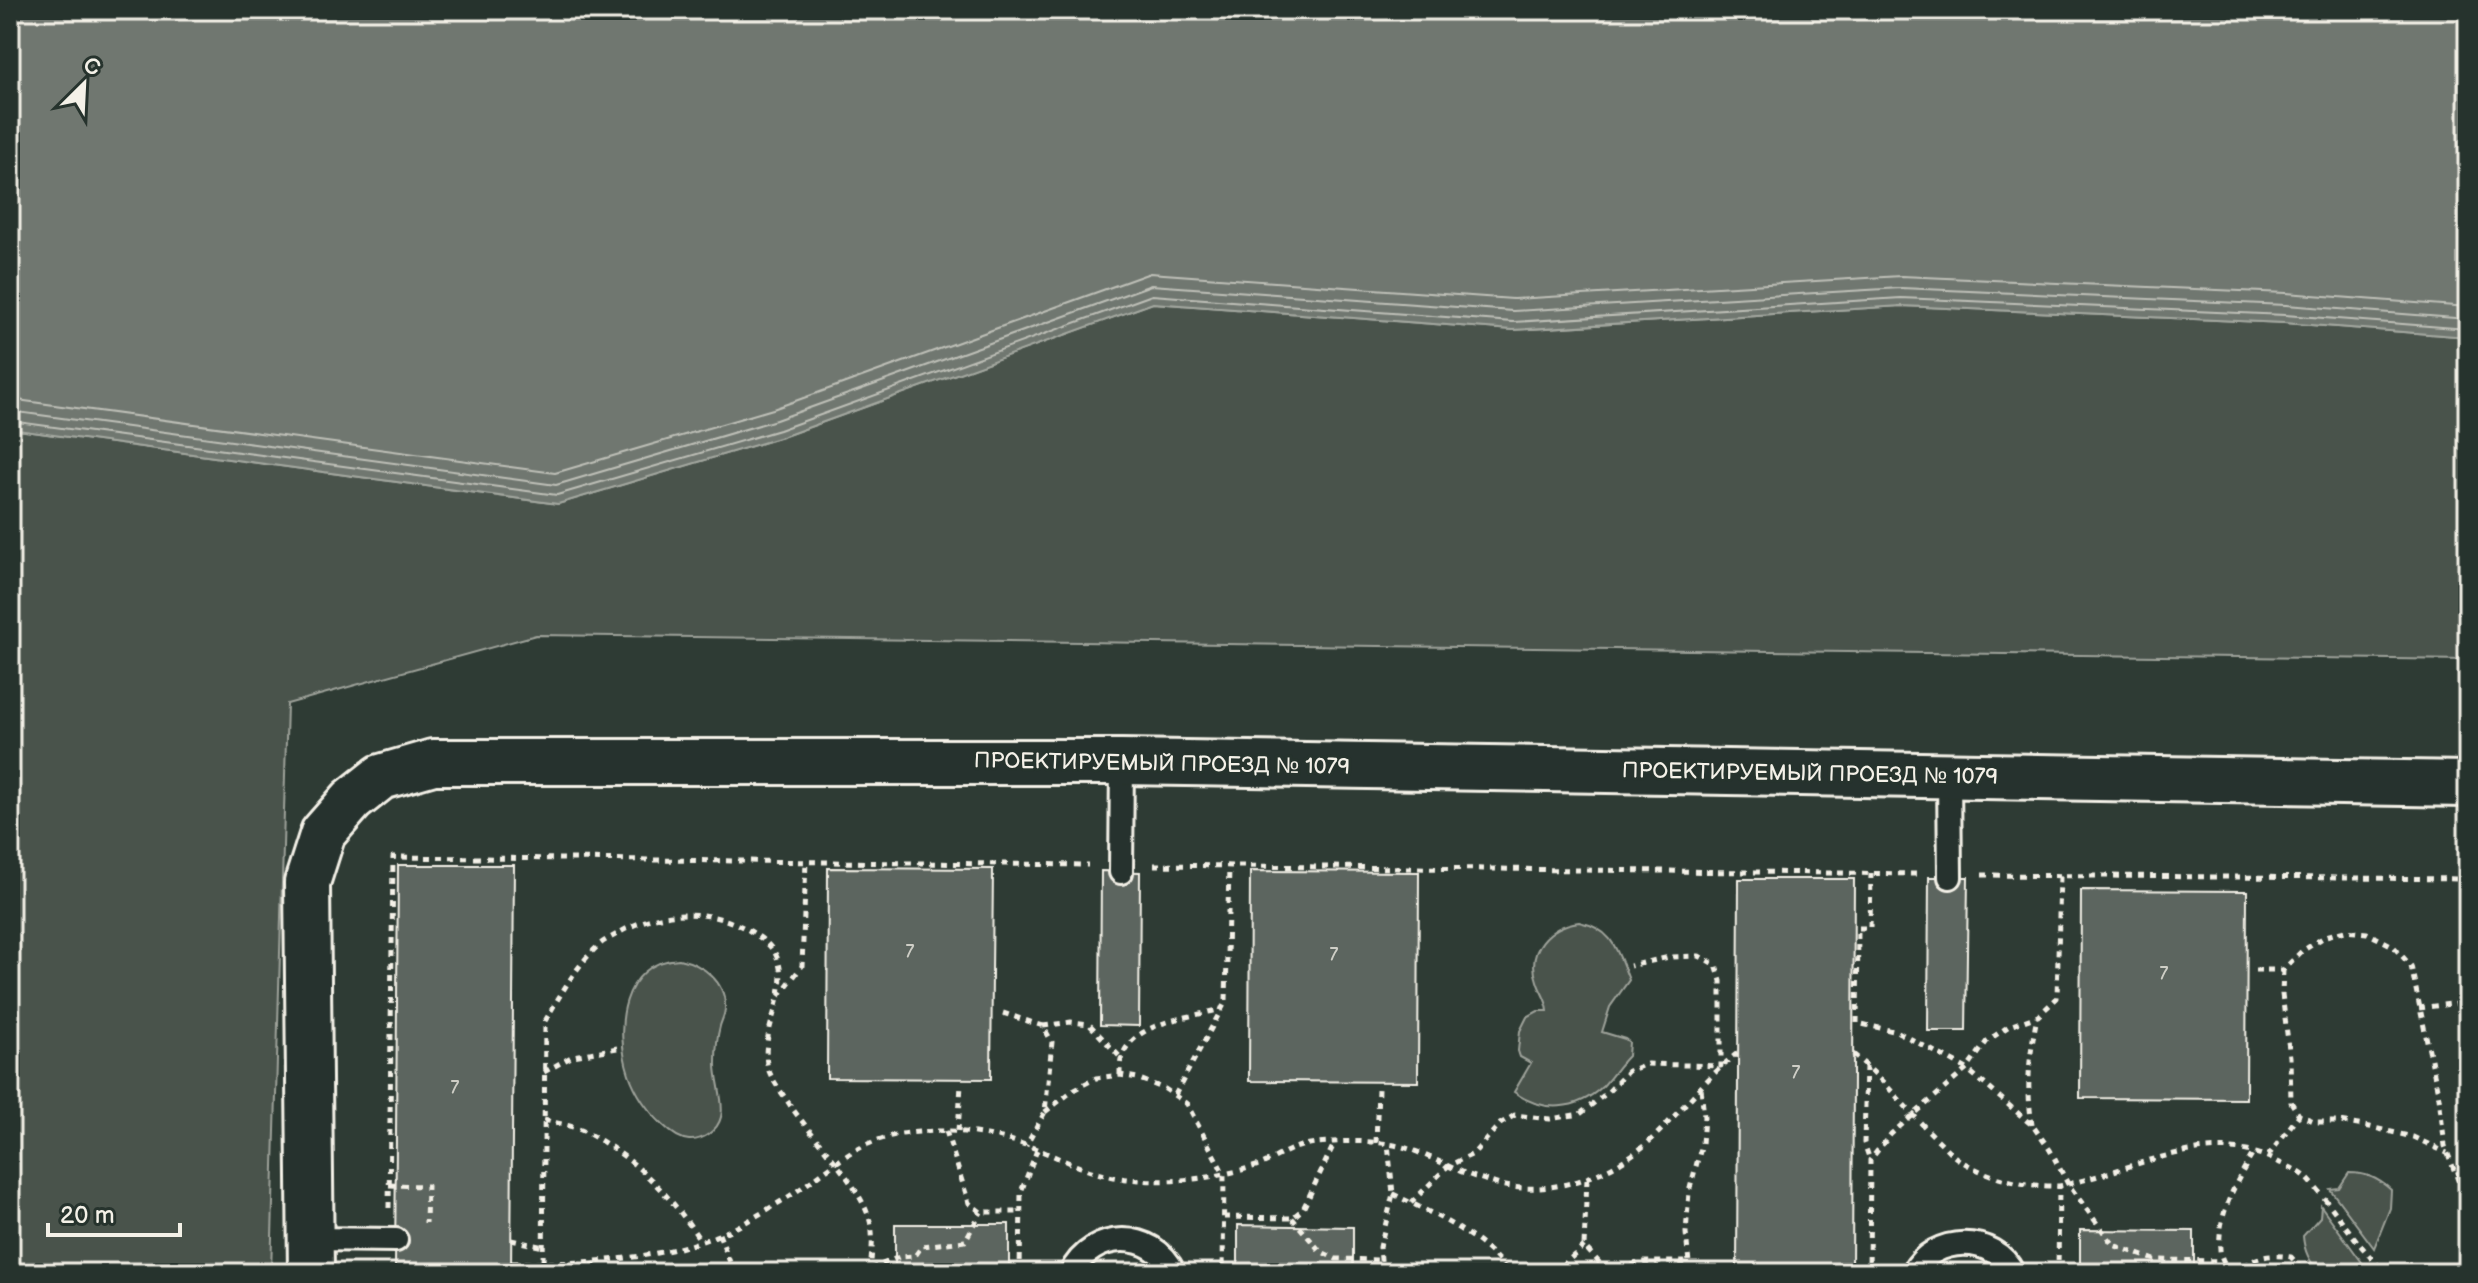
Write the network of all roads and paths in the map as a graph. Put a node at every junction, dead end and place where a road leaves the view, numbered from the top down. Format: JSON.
{"nodes":[{"id":1,"x":1122,"y":762,"type":"junction"},
{"id":2,"x":1949,"y":776,"type":"junction"},
{"id":3,"x":2468,"y":784,"type":"edge"},
{"id":4,"x":806,"y":861,"type":"junction"},
{"id":5,"x":1229,"y":866,"type":"junction"},
{"id":6,"x":1121,"y":868,"type":"junction"},
{"id":7,"x":1871,"y":873,"type":"junction"},
{"id":8,"x":2060,"y":875,"type":"junction"},
{"id":9,"x":1950,"y":876,"type":"junction"},
{"id":10,"x":2468,"y":879,"type":"edge"},
{"id":11,"x":1630,"y":966,"type":"dead end"},
{"id":12,"x":2255,"y":970,"type":"dead end"},
{"id":13,"x":2283,"y":970,"type":"junction"},
{"id":14,"x":777,"y":999,"type":"junction"},
{"id":15,"x":2468,"y":1002,"type":"edge"},
{"id":16,"x":2419,"y":1008,"type":"junction"},
{"id":17,"x":1221,"y":1009,"type":"junction"},
{"id":18,"x":1003,"y":1013,"type":"dead end"},
{"id":19,"x":2038,"y":1016,"type":"junction"},
{"id":20,"x":1043,"y":1026,"type":"junction"},
{"id":21,"x":623,"y":1047,"type":"dead end"},
{"id":22,"x":1739,"y":1052,"type":"dead end"},
{"id":23,"x":1853,"y":1054,"type":"dead end"},
{"id":24,"x":1121,"y":1058,"type":"junction"},
{"id":25,"x":1866,"y":1065,"type":"junction"},
{"id":26,"x":1721,"y":1066,"type":"junction"},
{"id":27,"x":1967,"y":1069,"type":"junction"},
{"id":28,"x":544,"y":1072,"type":"junction"},
{"id":29,"x":1120,"y":1075,"type":"junction"},
{"id":30,"x":961,"y":1085,"type":"dead end"},
{"id":31,"x":1701,"y":1087,"type":"junction"},
{"id":32,"x":1378,"y":1089,"type":"dead end"},
{"id":33,"x":1175,"y":1095,"type":"junction"},
{"id":34,"x":1045,"y":1112,"type":"junction"},
{"id":35,"x":2299,"y":1115,"type":"junction"},
{"id":36,"x":1913,"y":1116,"type":"junction"},
{"id":37,"x":544,"y":1120,"type":"junction"},
{"id":38,"x":2033,"y":1126,"type":"junction"},
{"id":39,"x":946,"y":1131,"type":"junction"},
{"id":40,"x":958,"y":1131,"type":"junction"},
{"id":41,"x":1335,"y":1142,"type":"junction"},
{"id":42,"x":1376,"y":1143,"type":"junction"},
{"id":43,"x":1388,"y":1144,"type":"junction"},
{"id":44,"x":1026,"y":1146,"type":"junction"},
{"id":45,"x":1037,"y":1150,"type":"junction"},
{"id":46,"x":2254,"y":1152,"type":"junction"},
{"id":47,"x":2448,"y":1154,"type":"junction"},
{"id":48,"x":2268,"y":1156,"type":"junction"},
{"id":49,"x":1870,"y":1160,"type":"junction"},
{"id":50,"x":834,"y":1163,"type":"junction"},
{"id":51,"x":1448,"y":1166,"type":"junction"},
{"id":52,"x":2468,"y":1170,"type":"edge"},
{"id":53,"x":1224,"y":1174,"type":"junction"},
{"id":54,"x":2456,"y":1174,"type":"junction"},
{"id":55,"x":1587,"y":1179,"type":"junction"},
{"id":56,"x":2068,"y":1184,"type":"junction"},
{"id":57,"x":2059,"y":1186,"type":"junction"},
{"id":58,"x":1393,"y":1194,"type":"junction"},
{"id":59,"x":1411,"y":1203,"type":"junction"},
{"id":60,"x":981,"y":1212,"type":"junction"},
{"id":61,"x":1021,"y":1212,"type":"junction"},
{"id":62,"x":1224,"y":1217,"type":"junction"},
{"id":63,"x":1292,"y":1218,"type":"junction"},
{"id":64,"x":719,"y":1234,"type":"junction"},
{"id":65,"x":392,"y":1240,"type":"joint"},
{"id":66,"x":511,"y":1240,"type":"dead end"},
{"id":67,"x":700,"y":1240,"type":"junction"},
{"id":68,"x":1584,"y":1246,"type":"junction"},
{"id":69,"x":544,"y":1247,"type":"junction"},
{"id":70,"x":310,"y":1256,"type":"edge"},
{"id":71,"x":1381,"y":1260,"type":"junction"},
{"id":72,"x":2224,"y":1261,"type":"junction"},
{"id":73,"x":593,"y":1262,"type":"junction"},
{"id":74,"x":1689,"y":1262,"type":"junction"},
{"id":75,"x":512,"y":1263,"type":"dead end"},
{"id":76,"x":543,"y":1264,"type":"junction"},
{"id":77,"x":733,"y":1270,"type":"dead end"},
{"id":78,"x":870,"y":1271,"type":"edge"},
{"id":79,"x":543,"y":1273,"type":"edge"},
{"id":80,"x":596,"y":1273,"type":"edge"},
{"id":81,"x":1020,"y":1273,"type":"edge"},
{"id":82,"x":1071,"y":1273,"type":"edge"},
{"id":83,"x":1174,"y":1273,"type":"edge"},
{"id":84,"x":1223,"y":1273,"type":"edge"},
{"id":85,"x":1382,"y":1273,"type":"edge"},
{"id":86,"x":1509,"y":1273,"type":"edge"},
{"id":87,"x":1539,"y":1273,"type":"edge"},
{"id":88,"x":1609,"y":1273,"type":"edge"},
{"id":89,"x":1690,"y":1273,"type":"edge"},
{"id":90,"x":1869,"y":1273,"type":"edge"},
{"id":91,"x":1913,"y":1273,"type":"edge"},
{"id":92,"x":2013,"y":1273,"type":"edge"},
{"id":93,"x":2058,"y":1273,"type":"edge"},
{"id":94,"x":2231,"y":1273,"type":"edge"},
{"id":95,"x":2305,"y":1273,"type":"edge"},
{"id":96,"x":2386,"y":1273,"type":"edge"},
{"id":97,"x":2462,"y":1273,"type":"edge"}],
"edges":[{"from":1,"to":2,"type":"street","name":"ПРОЕКТИРУЕМЫЙ ПРОЕЗД № 1079"},
{"from":1,"to":6,"type":"lane"},
{"from":1,"to":70,"type":"street","name":"ПРОЕКТИРУЕМЫЙ ПРОЕЗД № 1079"},
{"from":2,"to":3,"type":"street","name":"ПРОЕКТИРУЕМЫЙ ПРОЕЗД № 1079"},
{"from":2,"to":9,"type":"lane"},
{"from":4,"to":6,"type":"path"},
{"from":4,"to":14,"type":"path"},
{"from":4,"to":65,"type":"path"},
{"from":5,"to":6,"type":"path"},
{"from":5,"to":7,"type":"path"},
{"from":5,"to":17,"type":"path"},
{"from":7,"to":9,"type":"path"},
{"from":7,"to":27,"type":"path"},
{"from":8,"to":9,"type":"path"},
{"from":8,"to":10,"type":"path"},
{"from":8,"to":19,"type":"path"},
{"from":11,"to":26,"type":"path"},
{"from":12,"to":13,"type":"path"},
{"from":13,"to":16,"type":"path"},
{"from":13,"to":35,"type":"path"},
{"from":14,"to":28,"type":"path"},
{"from":14,"to":50,"type":"path"},
{"from":15,"to":16,"type":"path"},
{"from":16,"to":47,"type":"path"},
{"from":17,"to":24,"type":"path"},
{"from":17,"to":33,"type":"path"},
{"from":18,"to":20,"type":"path"},
{"from":19,"to":27,"type":"path"},
{"from":19,"to":38,"type":"path"},
{"from":20,"to":24,"type":"path"},
{"from":20,"to":34,"type":"path"},
{"from":21,"to":28,"type":"path"},
{"from":22,"to":26,"type":"path"},
{"from":23,"to":25,"type":"path"},
{"from":24,"to":29,"type":"path"},
{"from":25,"to":36,"type":"path"},
{"from":25,"to":49,"type":"path"},
{"from":26,"to":31,"type":"path"},
{"from":26,"to":51,"type":"path"},
{"from":27,"to":36,"type":"path"},
{"from":27,"to":38,"type":"path"},
{"from":28,"to":37,"type":"path"},
{"from":29,"to":33,"type":"path"},
{"from":29,"to":34,"type":"path"},
{"from":30,"to":40,"type":"path"},
{"from":31,"to":55,"type":"path"},
{"from":31,"to":74,"type":"path"},
{"from":32,"to":42,"type":"path"},
{"from":33,"to":53,"type":"path"},
{"from":34,"to":44,"type":"path"},
{"from":35,"to":47,"type":"path"},
{"from":35,"to":48,"type":"path"},
{"from":36,"to":49,"type":"path"},
{"from":36,"to":57,"type":"path"},
{"from":37,"to":67,"type":"path"},
{"from":37,"to":69,"type":"path"},
{"from":38,"to":56,"type":"path"},
{"from":39,"to":40,"type":"path"},
{"from":39,"to":50,"type":"path"},
{"from":39,"to":60,"type":"path"},
{"from":40,"to":44,"type":"path"},
{"from":41,"to":42,"type":"path"},
{"from":41,"to":53,"type":"path"},
{"from":41,"to":63,"type":"path"},
{"from":42,"to":43,"type":"path"},
{"from":43,"to":51,"type":"path"},
{"from":43,"to":58,"type":"path"},
{"from":44,"to":45,"type":"path"},
{"from":45,"to":53,"type":"path"},
{"from":45,"to":61,"type":"path"},
{"from":46,"to":48,"type":"path"},
{"from":46,"to":56,"type":"path"},
{"from":46,"to":72,"type":"path"},
{"from":47,"to":54,"type":"path"},
{"from":48,"to":96,"type":"path"},
{"from":49,"to":90,"type":"path"},
{"from":50,"to":64,"type":"path"},
{"from":50,"to":78,"type":"path"},
{"from":51,"to":55,"type":"path"},
{"from":51,"to":59,"type":"path"},
{"from":52,"to":54,"type":"path"},
{"from":53,"to":62,"type":"path"},
{"from":54,"to":97,"type":"path"},
{"from":55,"to":68,"type":"path"},
{"from":56,"to":57,"type":"path"},
{"from":56,"to":72,"type":"path"},
{"from":57,"to":93,"type":"path"},
{"from":58,"to":59,"type":"path"},
{"from":58,"to":71,"type":"path"},
{"from":59,"to":86,"type":"path"},
{"from":60,"to":61,"type":"path"},
{"from":60,"to":78,"type":"path"},
{"from":61,"to":81,"type":"path"},
{"from":62,"to":63,"type":"path"},
{"from":62,"to":84,"type":"path"},
{"from":63,"to":71,"type":"path"},
{"from":64,"to":67,"type":"path"},
{"from":64,"to":77,"type":"path"},
{"from":65,"to":70,"type":"lane"},
{"from":66,"to":69,"type":"path"},
{"from":67,"to":73,"type":"path"},
{"from":68,"to":87,"type":"path"},
{"from":68,"to":88,"type":"path"},
{"from":69,"to":76,"type":"path"},
{"from":71,"to":85,"type":"path"},
{"from":72,"to":94,"type":"path"},
{"from":73,"to":76,"type":"path"},
{"from":73,"to":80,"type":"path"},
{"from":74,"to":88,"type":"path"},
{"from":74,"to":89,"type":"path"},
{"from":75,"to":76,"type":"path"},
{"from":76,"to":79,"type":"path"},
{"from":82,"to":83,"type":"lane"},
{"from":91,"to":92,"type":"lane"},
{"from":94,"to":95,"type":"path"}]}
